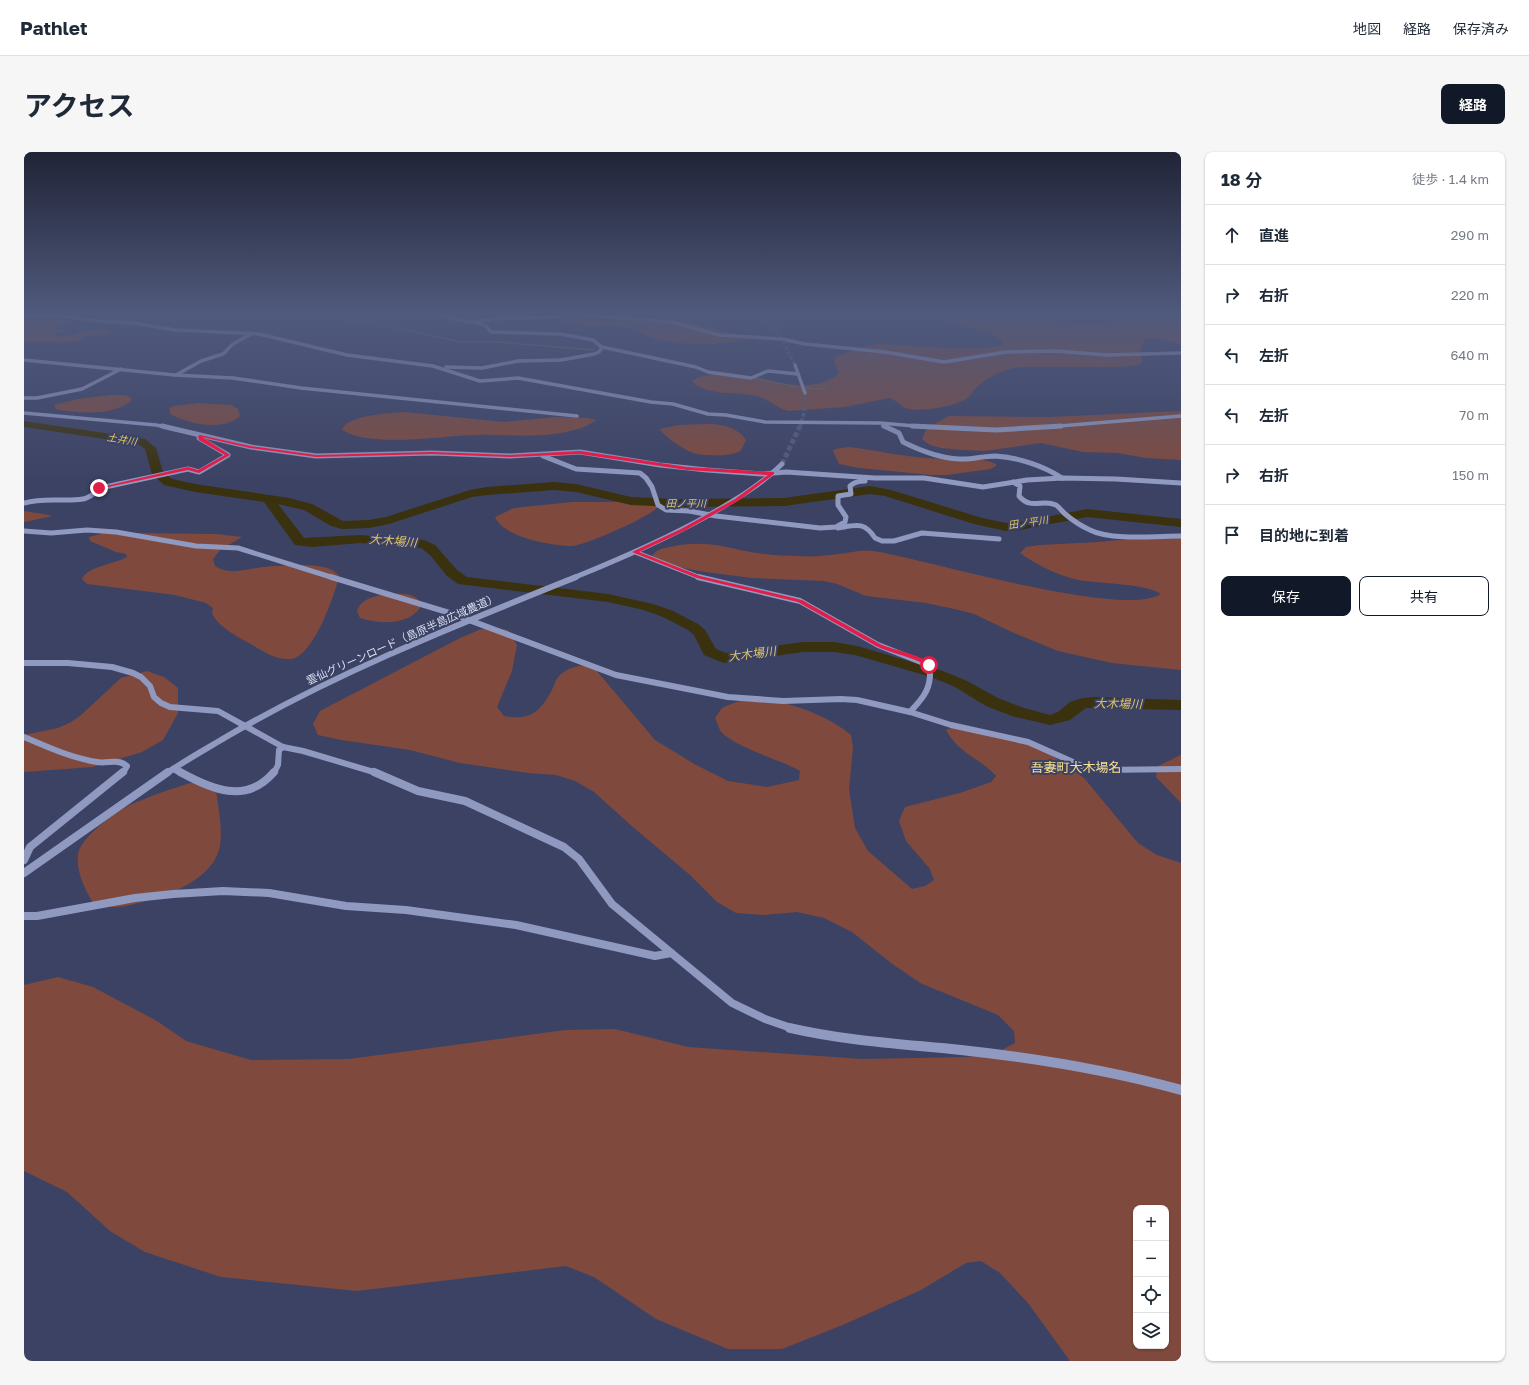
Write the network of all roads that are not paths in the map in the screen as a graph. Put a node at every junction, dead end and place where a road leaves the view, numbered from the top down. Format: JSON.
{"nodes":[{"id":1,"x":115,"y":368,"type":"edge"},
{"id":2,"x":187,"y":368,"type":"edge"},
{"id":3,"x":441,"y":368,"type":"edge"},
{"id":4,"x":699,"y":368,"type":"edge"},
{"id":5,"x":796,"y":368,"type":"tunnel mouth"},
{"id":6,"x":121,"y":369,"type":"junction"},
{"id":7,"x":798,"y":374,"type":"junction"},
{"id":8,"x":175,"y":375,"type":"junction"},
{"id":9,"x":804,"y":392,"type":"tunnel mouth"},
{"id":10,"x":24,"y":398,"type":"edge"},
{"id":11,"x":24,"y":413,"type":"edge"},
{"id":12,"x":577,"y":416,"type":"dead end"},
{"id":13,"x":1181,"y":416,"type":"edge"},
{"id":14,"x":880,"y":423,"type":"junction"},
{"id":15,"x":200,"y":436,"type":"junction"},
{"id":16,"x":539,"y":455,"type":"junction"},
{"id":17,"x":782,"y":464,"type":"tunnel mouth"},
{"id":18,"x":773,"y":473,"type":"junction"},
{"id":19,"x":875,"y":478,"type":"junction"},
{"id":20,"x":1062,"y":478,"type":"junction"},
{"id":21,"x":1013,"y":482,"type":"junction"},
{"id":22,"x":1181,"y":483,"type":"edge"},
{"id":23,"x":24,"y":503,"type":"edge"},
{"id":24,"x":830,"y":529,"type":"junction"},
{"id":25,"x":24,"y":531,"type":"edge"},
{"id":26,"x":1181,"y":536,"type":"edge"},
{"id":27,"x":999,"y":539,"type":"dead end"},
{"id":28,"x":635,"y":552,"type":"junction"},
{"id":29,"x":24,"y":663,"type":"edge"},
{"id":30,"x":910,"y":712,"type":"junction"},
{"id":31,"x":24,"y":737,"type":"edge"},
{"id":32,"x":283,"y":747,"type":"junction"},
{"id":33,"x":173,"y":769,"type":"junction"},
{"id":34,"x":1181,"y":770,"type":"edge"},
{"id":35,"x":24,"y":860,"type":"edge"},
{"id":36,"x":26,"y":868,"type":"edge"},
{"id":37,"x":24,"y":916,"type":"edge"},
{"id":38,"x":671,"y":953,"type":"junction"},
{"id":39,"x":1181,"y":1090,"type":"edge"}],
"edges":[{"from":1,"to":6,"type":"street"},
{"from":2,"to":8,"type":"street"},
{"from":3,"to":14,"type":"street"},
{"from":4,"to":7,"type":"street"},
{"from":5,"to":7,"type":"street"},
{"from":6,"to":8,"type":"street"},
{"from":6,"to":10,"type":"street"},
{"from":7,"to":9,"type":"street"},
{"from":8,"to":12,"type":"street"},
{"from":11,"to":15,"type":"street"},
{"from":13,"to":14,"type":"street"},
{"from":14,"to":20,"type":"street"},
{"from":15,"to":16,"type":"street"},
{"from":15,"to":23,"type":"street"},
{"from":16,"to":18,"type":"street"},
{"from":16,"to":24,"type":"street"},
{"from":17,"to":18,"type":"street","name":"雲仙グリーンロード（島原半島広域農道）"},
{"from":18,"to":19,"type":"street"},
{"from":18,"to":28,"type":"street","name":"雲仙グリーンロード（島原半島広域農道）"},
{"from":19,"to":21,"type":"street"},
{"from":19,"to":24,"type":"street"},
{"from":20,"to":21,"type":"street"},
{"from":20,"to":22,"type":"street"},
{"from":21,"to":26,"type":"street"},
{"from":24,"to":27,"type":"street"},
{"from":25,"to":30,"type":"street"},
{"from":28,"to":30,"type":"street"},
{"from":28,"to":33,"type":"street","name":"雲仙グリーンロード（島原半島広域農道）"},
{"from":29,"to":32,"type":"street"},
{"from":30,"to":34,"type":"street"},
{"from":31,"to":35,"type":"street"},
{"from":32,"to":33,"type":"street"},
{"from":32,"to":38,"type":"street"},
{"from":33,"to":36,"type":"street","name":"雲仙グリーンロード（島原半島広域農道）"},
{"from":37,"to":38,"type":"street"},
{"from":38,"to":39,"type":"street"}]}
